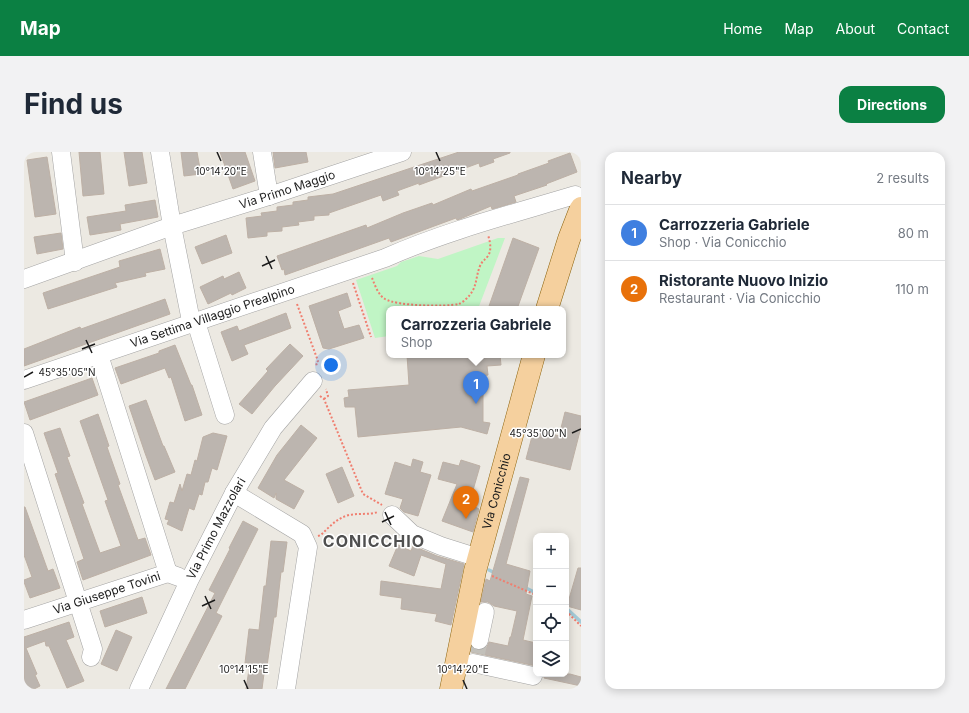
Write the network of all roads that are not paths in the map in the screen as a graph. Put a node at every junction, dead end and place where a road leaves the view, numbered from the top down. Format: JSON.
{"nodes":[{"id":1,"x":61,"y":152,"type":"edge"},
{"id":2,"x":160,"y":152,"type":"edge"},
{"id":3,"x":262,"y":152,"type":"edge"},
{"id":4,"x":402,"y":152,"type":"edge"},
{"id":5,"x":357,"y":160,"type":"edge"},
{"id":6,"x":269,"y":196,"type":"junction"},
{"id":7,"x":578,"y":202,"type":"edge"},
{"id":8,"x":172,"y":226,"type":"junction"},
{"id":9,"x":75,"y":262,"type":"junction"},
{"id":10,"x":24,"y":279,"type":"edge"},
{"id":11,"x":549,"y":306,"type":"edge"},
{"id":12,"x":196,"y":322,"type":"junction"},
{"id":13,"x":99,"y":355,"type":"junction"},
{"id":14,"x":533,"y":358,"type":"edge"},
{"id":15,"x":318,"y":378,"type":"road end"},
{"id":16,"x":24,"y":380,"type":"edge"},
{"id":17,"x":225,"y":415,"type":"dead end"},
{"id":18,"x":24,"y":433,"type":"edge"},
{"id":19,"x":234,"y":493,"type":"junction"},
{"id":20,"x":389,"y":512,"type":"road end"},
{"id":21,"x":477,"y":564,"type":"junction"},
{"id":22,"x":168,"y":572,"type":"junction"},
{"id":23,"x":189,"y":581,"type":"junction"},
{"id":24,"x":78,"y":602,"type":"junction"},
{"id":25,"x":485,"y":612,"type":"dead end"},
{"id":26,"x":24,"y":620,"type":"edge"},
{"id":27,"x":471,"y":654,"type":"junction"},
{"id":28,"x":91,"y":657,"type":"dead end"},
{"id":29,"x":532,"y":676,"type":"dead end"},
{"id":30,"x":140,"y":689,"type":"edge"},
{"id":31,"x":286,"y":689,"type":"edge"},
{"id":32,"x":451,"y":689,"type":"edge"}],
"edges":[{"from":1,"to":9,"type":"street"},
{"from":2,"to":8,"type":"street"},
{"from":3,"to":6,"type":"street"},
{"from":4,"to":5,"type":"street","name":"Via Primo Maggio"},
{"from":5,"to":6,"type":"street","name":"Via Primo Maggio"},
{"from":6,"to":8,"type":"street","name":"Via Primo Maggio"},
{"from":7,"to":11,"type":"main road"},
{"from":7,"to":12,"type":"street","name":"Via Settima Villaggio Prealpino"},
{"from":8,"to":9,"type":"street","name":"Via Primo Maggio"},
{"from":8,"to":12,"type":"street"},
{"from":9,"to":10,"type":"street","name":"Via Primo Maggio"},
{"from":12,"to":13,"type":"street","name":"Via Settima Villaggio Prealpino"},
{"from":12,"to":17,"type":"street"},
{"from":13,"to":16,"type":"street","name":"Via Settima Villaggio Prealpino"},
{"from":13,"to":22,"type":"street"},
{"from":14,"to":21,"type":"main road","name":"Via Conicchio"},
{"from":15,"to":19,"type":"street","name":"Via Primo Mazzolari"},
{"from":18,"to":24,"type":"street"},
{"from":19,"to":23,"type":"street","name":"Via Primo Mazzolari"},
{"from":19,"to":31,"type":"street"},
{"from":20,"to":21,"type":"street"},
{"from":21,"to":27,"type":"main road","name":"Via Conicchio"},
{"from":22,"to":23,"type":"street","name":"Via Giuseppe Tovini"},
{"from":22,"to":24,"type":"street","name":"Via Giuseppe Tovini"},
{"from":23,"to":30,"type":"street","name":"Via Primo Mazzolari"},
{"from":24,"to":26,"type":"street","name":"Via Giuseppe Tovini"},
{"from":24,"to":28,"type":"street"},
{"from":25,"to":27,"type":"street"},
{"from":27,"to":29,"type":"street"},
{"from":27,"to":32,"type":"main road","name":"Via Conicchio"}]}
